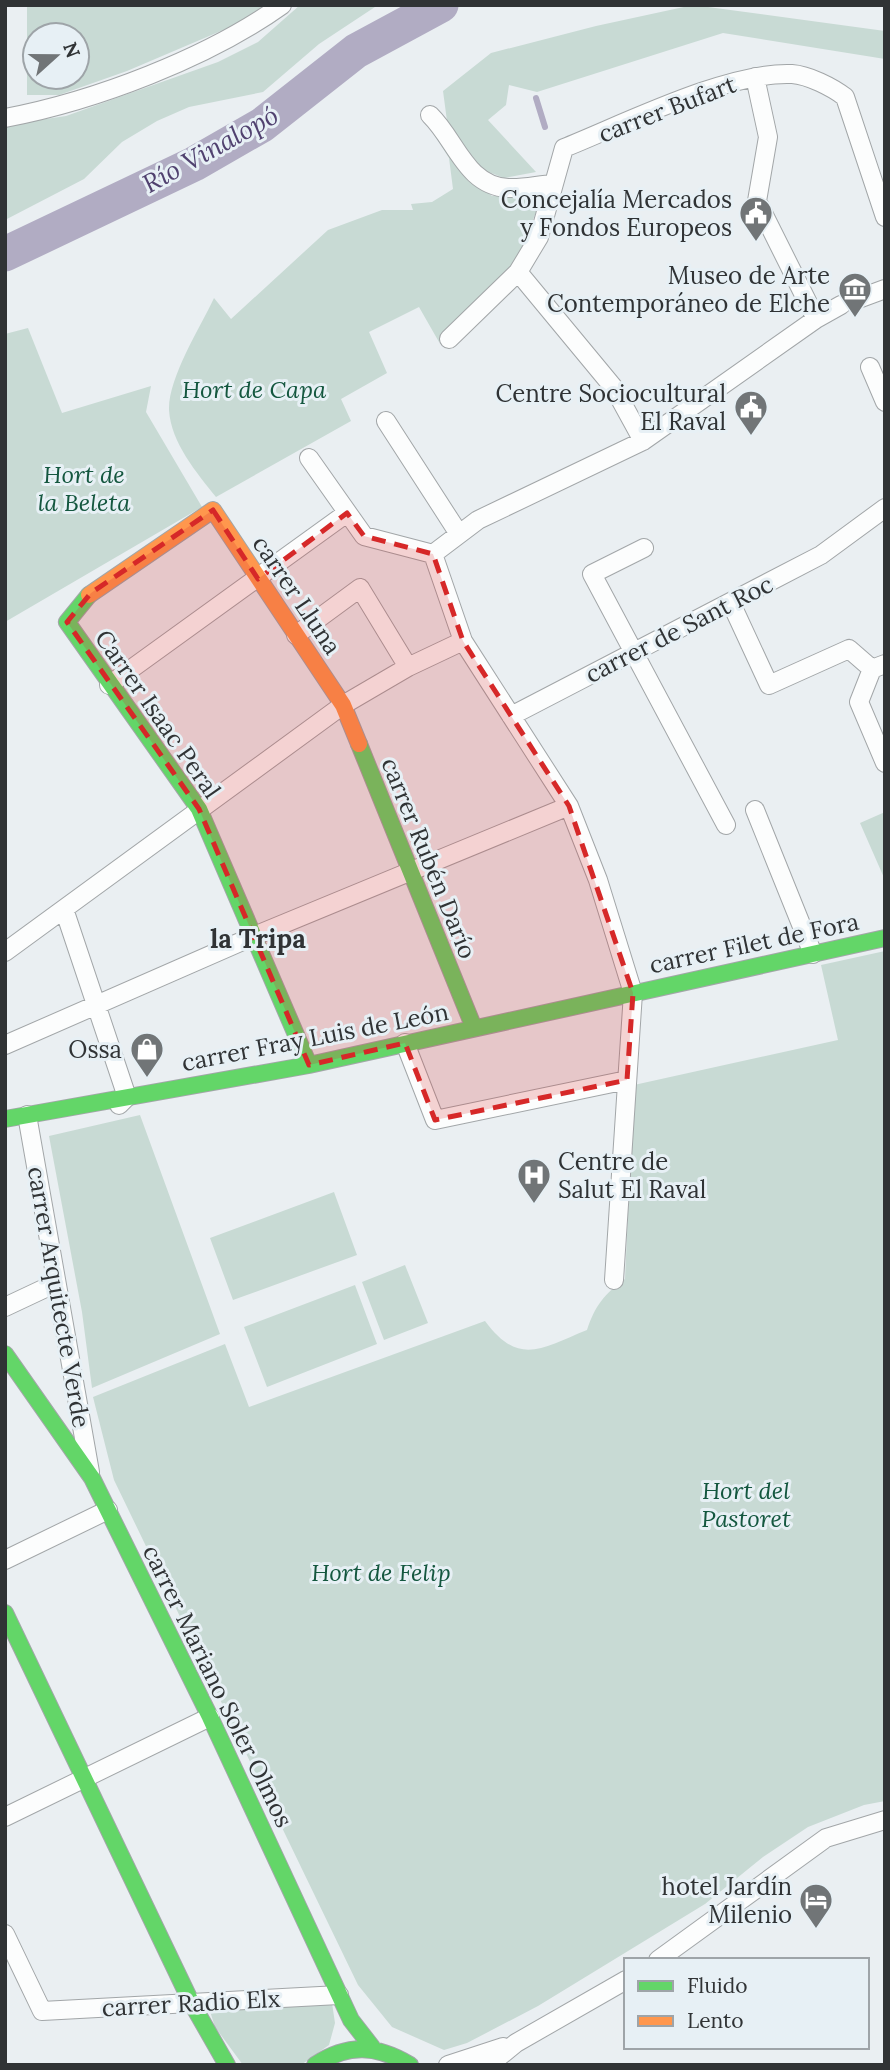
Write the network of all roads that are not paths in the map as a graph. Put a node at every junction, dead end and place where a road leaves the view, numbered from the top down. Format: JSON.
{"nodes":[{"id":1,"x":282,"y":5,"type":"edge"},
{"id":2,"x":755,"y":77,"type":"junction"},
{"id":3,"x":430,"y":115,"type":"dead end"},
{"id":4,"x":5,"y":118,"type":"edge"},
{"id":5,"x":553,"y":184,"type":"junction"},
{"id":6,"x":885,"y":217,"type":"edge"},
{"id":7,"x":517,"y":272,"type":"junction"},
{"id":8,"x":885,"y":289,"type":"edge"},
{"id":9,"x":816,"y":319,"type":"junction"},
{"id":10,"x":449,"y":339,"type":"dead end"},
{"id":11,"x":870,"y":367,"type":"dead end"},
{"id":12,"x":885,"y":402,"type":"edge"},
{"id":13,"x":386,"y":421,"type":"dead end"},
{"id":14,"x":643,"y":441,"type":"junction"},
{"id":15,"x":309,"y":458,"type":"dead end"},
{"id":16,"x":885,"y":508,"type":"edge"},
{"id":17,"x":346,"y":513,"type":"junction"},
{"id":18,"x":459,"y":534,"type":"junction"},
{"id":19,"x":644,"y":548,"type":"dead end"},
{"id":20,"x":433,"y":554,"type":"junction"},
{"id":21,"x":258,"y":579,"type":"junction"},
{"id":22,"x":731,"y":604,"type":"junction"},
{"id":23,"x":67,"y":622,"type":"joint"},
{"id":24,"x":296,"y":635,"type":"junction"},
{"id":25,"x":463,"y":641,"type":"junction"},
{"id":26,"x":633,"y":653,"type":"junction"},
{"id":27,"x":878,"y":666,"type":"edge"},
{"id":28,"x":408,"y":667,"type":"junction"},
{"id":29,"x":109,"y":685,"type":"junction"},
{"id":30,"x":343,"y":705,"type":"junction"},
{"id":31,"x":511,"y":716,"type":"junction"},
{"id":32,"x":885,"y":763,"type":"edge"},
{"id":33,"x":569,"y":806,"type":"junction"},
{"id":34,"x":199,"y":809,"type":"junction"},
{"id":35,"x":755,"y":810,"type":"dead end"},
{"id":36,"x":726,"y":825,"type":"dead end"},
{"id":37,"x":410,"y":873,"type":"junction"},
{"id":38,"x":64,"y":909,"type":"junction"},
{"id":39,"x":254,"y":936,"type":"junction"},
{"id":40,"x":885,"y":938,"type":"edge"},
{"id":41,"x":5,"y":952,"type":"edge"},
{"id":42,"x":813,"y":954,"type":"junction"},
{"id":43,"x":633,"y":993,"type":"junction"},
{"id":44,"x":95,"y":1004,"type":"junction"},
{"id":45,"x":474,"y":1028,"type":"junction"},
{"id":46,"x":405,"y":1043,"type":"junction"},
{"id":47,"x":5,"y":1045,"type":"edge"},
{"id":48,"x":309,"y":1065,"type":"junction"},
{"id":49,"x":627,"y":1080,"type":"junction"},
{"id":50,"x":127,"y":1097,"type":"junction"},
{"id":51,"x":27,"y":1115,"type":"junction"},
{"id":52,"x":5,"y":1119,"type":"edge"},
{"id":53,"x":33,"y":1151,"type":"junction"},
{"id":54,"x":614,"y":1280,"type":"dead end"},
{"id":55,"x":56,"y":1283,"type":"junction"},
{"id":56,"x":5,"y":1307,"type":"edge"},
{"id":57,"x":5,"y":1354,"type":"edge"},
{"id":58,"x":92,"y":1478,"type":"junction"},
{"id":59,"x":108,"y":1510,"type":"junction"},
{"id":60,"x":5,"y":1560,"type":"edge"},
{"id":61,"x":5,"y":1613,"type":"edge"},
{"id":62,"x":210,"y":1717,"type":"junction"},
{"id":63,"x":83,"y":1779,"type":"junction"},
{"id":64,"x":5,"y":1816,"type":"edge"},
{"id":65,"x":885,"y":1820,"type":"edge"},
{"id":66,"x":5,"y":1934,"type":"edge"},
{"id":67,"x":661,"y":1958,"type":"edge"},
{"id":68,"x":624,"y":1981,"type":"edge"},
{"id":69,"x":339,"y":1994,"type":"junction"},
{"id":70,"x":191,"y":2003,"type":"junction"},
{"id":71,"x":516,"y":2043,"type":"junction"},
{"id":72,"x":372,"y":2047,"type":"junction"},
{"id":73,"x":216,"y":2065,"type":"edge"},
{"id":74,"x":227,"y":2065,"type":"edge"},
{"id":75,"x":315,"y":2065,"type":"edge"},
{"id":76,"x":410,"y":2065,"type":"edge"},
{"id":77,"x":448,"y":2065,"type":"edge"},
{"id":78,"x":489,"y":2065,"type":"edge"}],
"edges":[{"from":1,"to":4,"type":"street"},
{"from":2,"to":5,"type":"street","name":"carrer Bufart"},
{"from":2,"to":6,"type":"street","name":"carrer Bufart"},
{"from":2,"to":9,"type":"street"},
{"from":3,"to":5,"type":"street"},
{"from":5,"to":7,"type":"street"},
{"from":7,"to":10,"type":"street"},
{"from":7,"to":14,"type":"street"},
{"from":8,"to":9,"type":"street"},
{"from":9,"to":14,"type":"street"},
{"from":11,"to":12,"type":"street"},
{"from":13,"to":18,"type":"street"},
{"from":14,"to":18,"type":"street"},
{"from":15,"to":17,"type":"street"},
{"from":16,"to":22,"type":"street","name":"carrer de Sant Roc"},
{"from":17,"to":20,"type":"street"},
{"from":17,"to":21,"type":"street"},
{"from":18,"to":20,"type":"street"},
{"from":19,"to":26,"type":"street"},
{"from":20,"to":25,"type":"street"},
{"from":21,"to":23,"type":"street","name":"carrer Lluna"},
{"from":21,"to":24,"type":"street","name":"carrer Lluna"},
{"from":21,"to":29,"type":"street"},
{"from":22,"to":26,"type":"street","name":"carrer de Sant Roc"},
{"from":22,"to":27,"type":"street"},
{"from":23,"to":29,"type":"street","name":"Carrer Isaac Peral"},
{"from":24,"to":28,"type":"street"},
{"from":24,"to":30,"type":"street","name":"carrer Lluna"},
{"from":25,"to":28,"type":"street"},
{"from":25,"to":31,"type":"street"},
{"from":26,"to":31,"type":"street","name":"carrer de Sant Roc"},
{"from":26,"to":36,"type":"street"},
{"from":27,"to":32,"type":"street"},
{"from":28,"to":30,"type":"street"},
{"from":29,"to":34,"type":"street","name":"Carrer Isaac Peral"},
{"from":30,"to":34,"type":"street"},
{"from":30,"to":37,"type":"street","name":"carrer Rubén Darío"},
{"from":31,"to":33,"type":"street"},
{"from":33,"to":37,"type":"street"},
{"from":33,"to":43,"type":"street"},
{"from":34,"to":38,"type":"street"},
{"from":34,"to":39,"type":"street","name":"Carrer Isaac Peral"},
{"from":35,"to":42,"type":"street"},
{"from":37,"to":39,"type":"street"},
{"from":37,"to":45,"type":"street","name":"carrer Rubén Darío"},
{"from":38,"to":41,"type":"street"},
{"from":38,"to":44,"type":"street"},
{"from":39,"to":44,"type":"street"},
{"from":39,"to":48,"type":"street","name":"Carrer Isaac Peral"},
{"from":40,"to":42,"type":"street","name":"carrer Filet de Fora"},
{"from":42,"to":43,"type":"street","name":"carrer Filet de Fora"},
{"from":43,"to":45,"type":"street","name":"carrer Fray Luis de León"},
{"from":43,"to":49,"type":"street"},
{"from":44,"to":47,"type":"street"},
{"from":44,"to":50,"type":"street"},
{"from":45,"to":46,"type":"street","name":"carrer Fray Luis de León"},
{"from":46,"to":48,"type":"street","name":"carrer Fray Luis de León"},
{"from":46,"to":49,"type":"street"},
{"from":48,"to":50,"type":"street","name":"carrer Fray Luis de León"},
{"from":49,"to":54,"type":"street"},
{"from":50,"to":51,"type":"street","name":"carrer Fray Luis de León"},
{"from":50,"to":53,"type":"street"},
{"from":51,"to":52,"type":"street","name":"carrer Fray Luis de León"},
{"from":51,"to":53,"type":"street","name":"carrer Arquitecte Verde"},
{"from":53,"to":55,"type":"street","name":"carrer Arquitecte Verde"},
{"from":55,"to":56,"type":"street"},
{"from":55,"to":58,"type":"street","name":"carrer Arquitecte Verde"},
{"from":57,"to":58,"type":"street","name":"carrer Mariano Soler Olmos"},
{"from":58,"to":59,"type":"street","name":"carrer Mariano Soler Olmos"},
{"from":59,"to":60,"type":"street"},
{"from":59,"to":62,"type":"street","name":"carrer Mariano Soler Olmos"},
{"from":61,"to":63,"type":"street"},
{"from":62,"to":63,"type":"street"},
{"from":62,"to":69,"type":"street","name":"carrer Mariano Soler Olmos"},
{"from":63,"to":64,"type":"street"},
{"from":63,"to":70,"type":"street"},
{"from":65,"to":67,"type":"street"},
{"from":66,"to":70,"type":"street","name":"carrer Radio Elx"},
{"from":68,"to":71,"type":"street"},
{"from":69,"to":70,"type":"street","name":"carrer Radio Elx"},
{"from":69,"to":72,"type":"street","name":"carrer Mariano Soler Olmos"},
{"from":70,"to":73,"type":"street"},
{"from":70,"to":74,"type":"street"},
{"from":71,"to":77,"type":"street"},
{"from":71,"to":78,"type":"street"},
{"from":72,"to":75,"type":"street"},
{"from":72,"to":76,"type":"street"}]}
